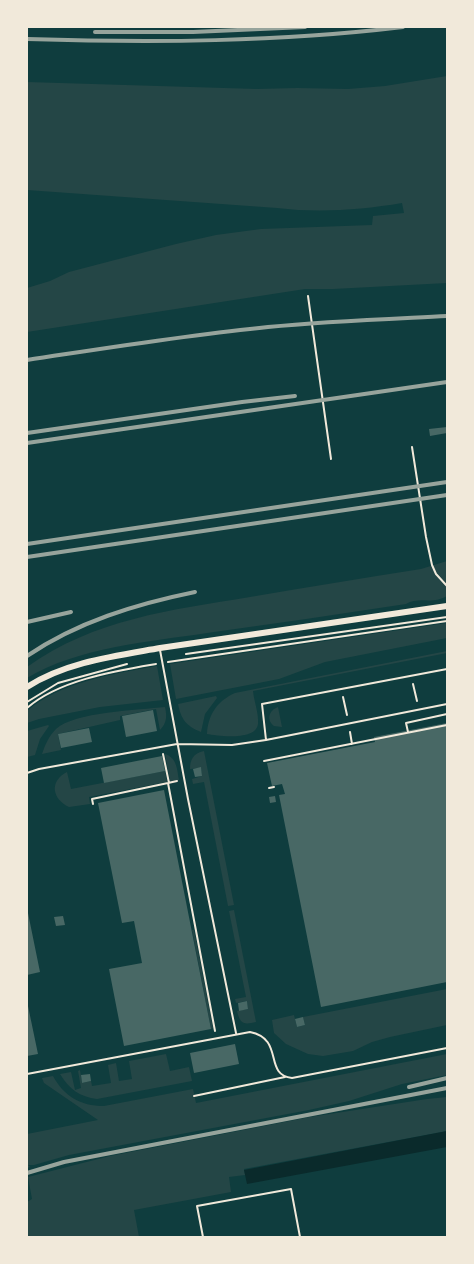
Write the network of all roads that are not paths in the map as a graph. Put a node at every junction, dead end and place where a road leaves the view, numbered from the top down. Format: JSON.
{"nodes":[{"id":1,"x":447,"y":606,"type":"edge"},
{"id":2,"x":160,"y":648,"type":"junction"},
{"id":3,"x":447,"y":669,"type":"edge"},
{"id":4,"x":27,"y":687,"type":"edge"},
{"id":5,"x":447,"y":704,"type":"edge"},
{"id":6,"x":266,"y":740,"type":"junction"},
{"id":7,"x":177,"y":744,"type":"junction"},
{"id":8,"x":27,"y":773,"type":"edge"},
{"id":9,"x":236,"y":1034,"type":"junction"},
{"id":10,"x":447,"y":1048,"type":"edge"},
{"id":11,"x":27,"y":1074,"type":"edge"},
{"id":12,"x":285,"y":1077,"type":"junction"},
{"id":13,"x":194,"y":1096,"type":"dead end"},
{"id":14,"x":202,"y":1237,"type":"edge"},
{"id":15,"x":300,"y":1237,"type":"edge"}],
"edges":[{"from":1,"to":2,"type":"street"},
{"from":2,"to":4,"type":"street"},
{"from":2,"to":7,"type":"lane"},
{"from":3,"to":6,"type":"lane"},
{"from":5,"to":6,"type":"lane"},
{"from":6,"to":7,"type":"lane"},
{"from":7,"to":8,"type":"lane"},
{"from":7,"to":9,"type":"lane"},
{"from":9,"to":11,"type":"lane"},
{"from":9,"to":12,"type":"lane"},
{"from":10,"to":12,"type":"lane"},
{"from":12,"to":13,"type":"lane"},
{"from":14,"to":15,"type":"lane"}]}
